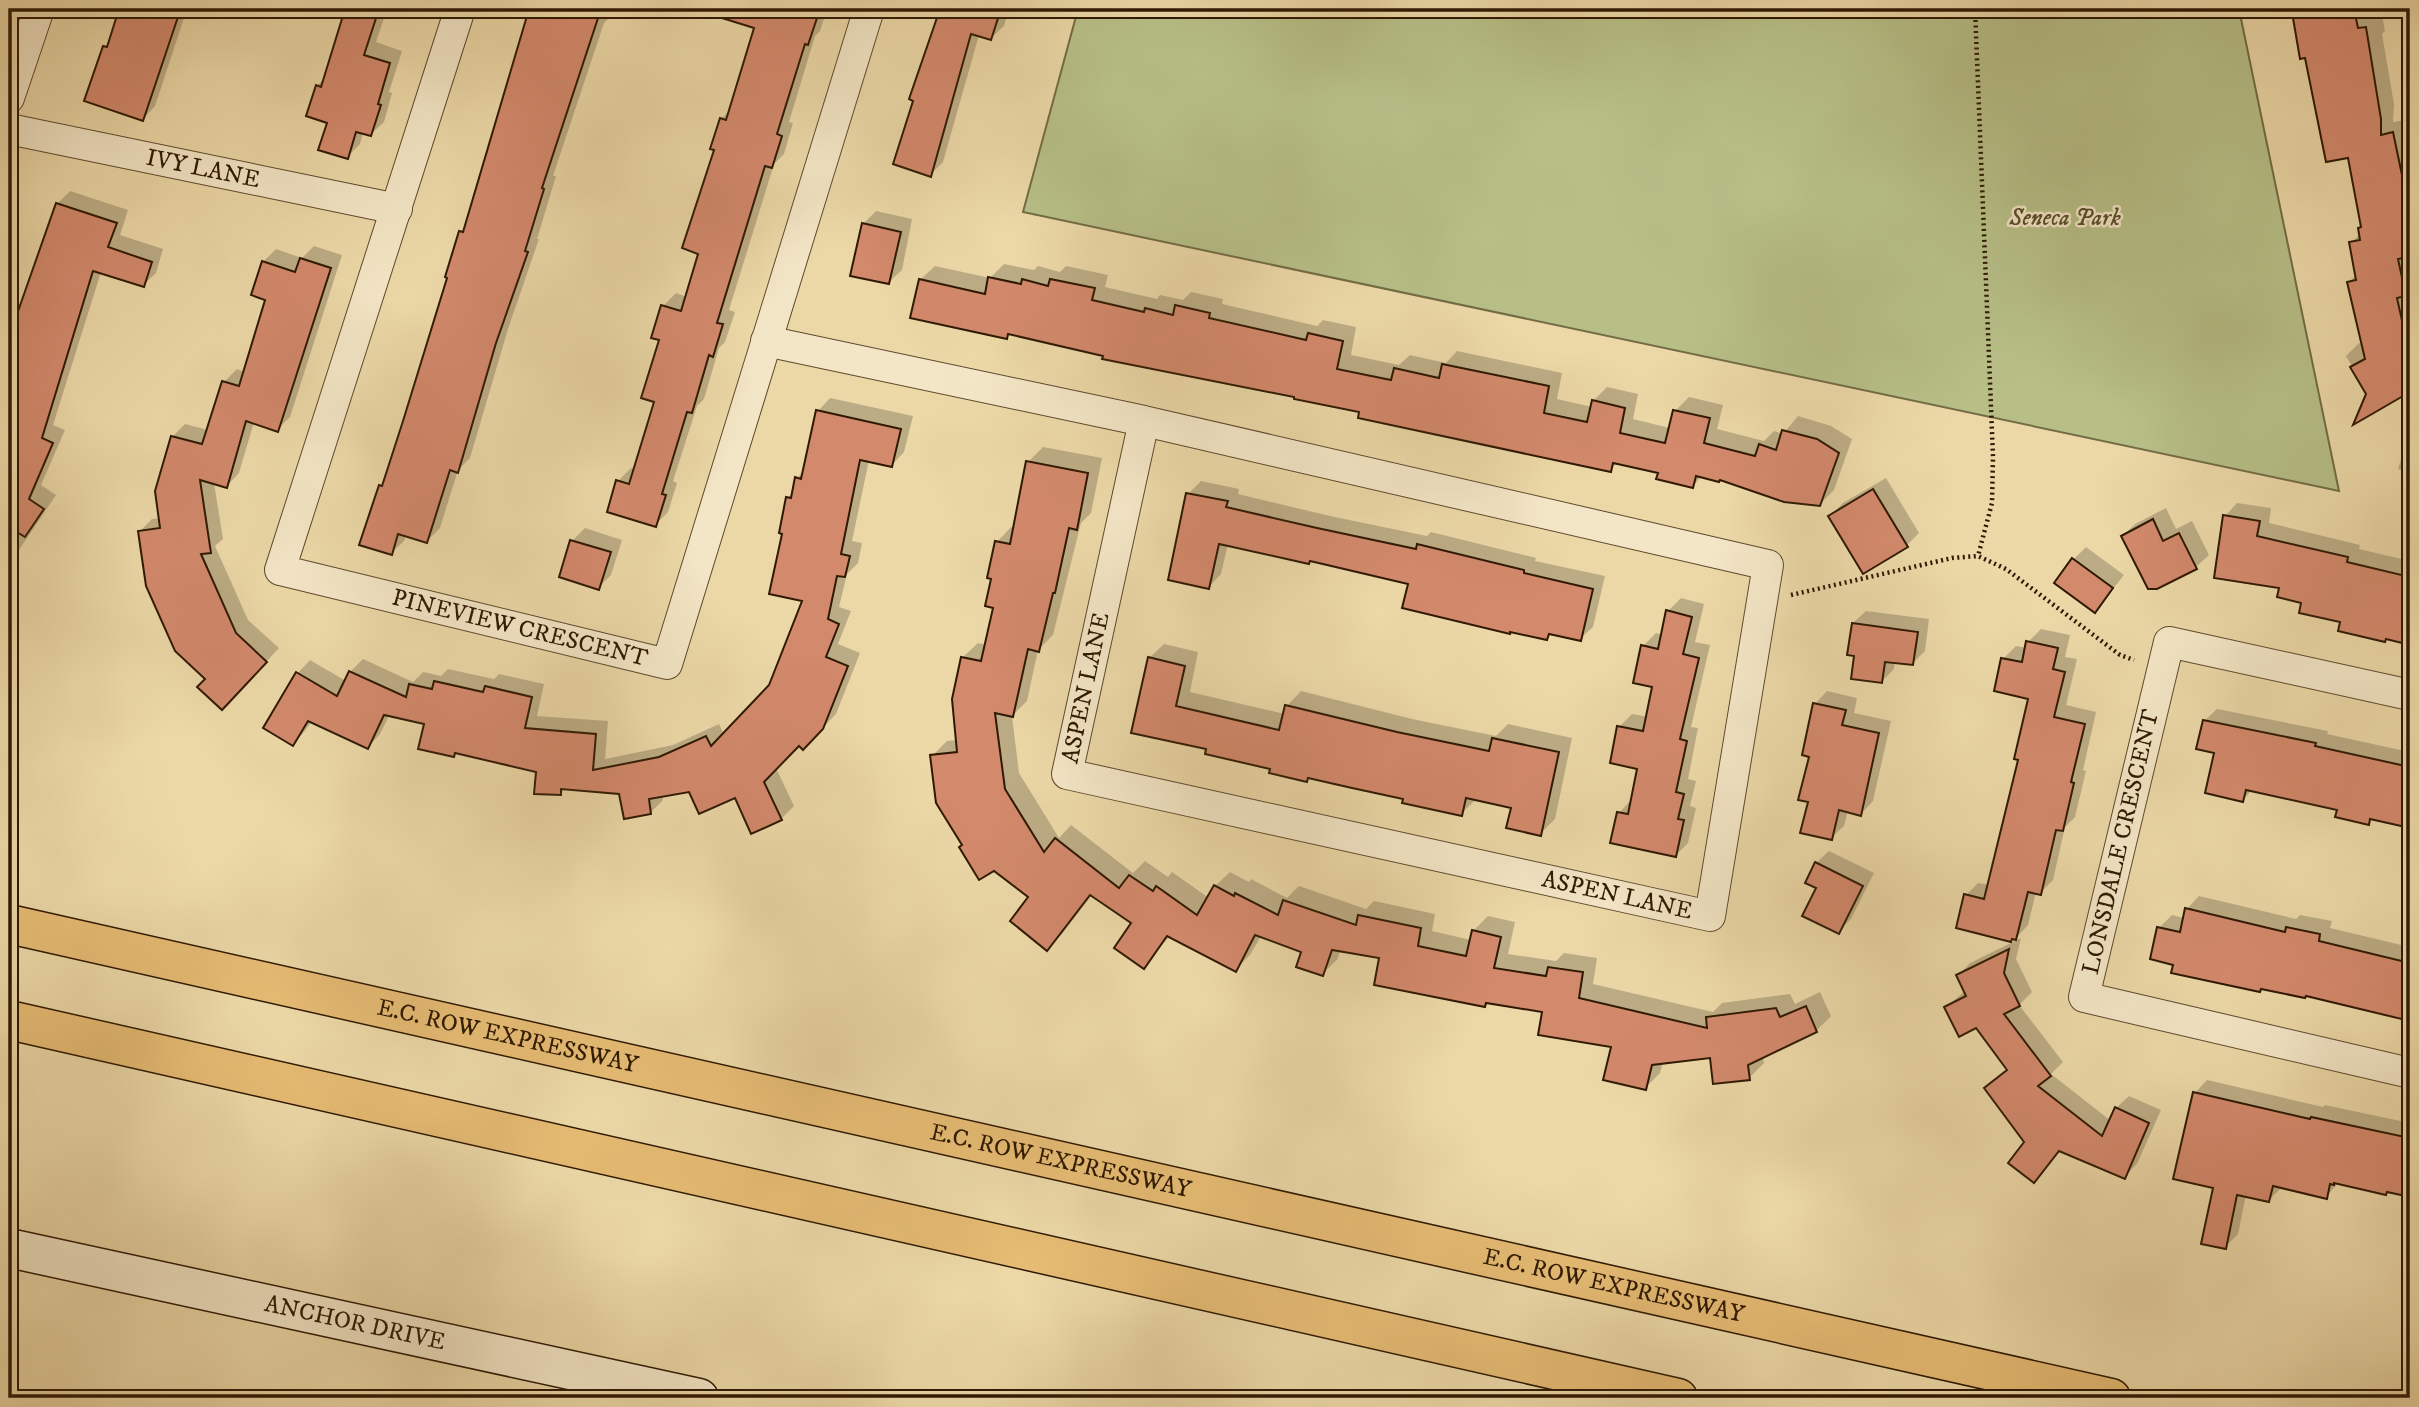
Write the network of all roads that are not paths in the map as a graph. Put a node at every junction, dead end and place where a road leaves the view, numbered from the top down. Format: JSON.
{"nodes":[{"id":1,"x":38,"y":9,"type":"edge"},
{"id":2,"x":460,"y":9,"type":"edge"},
{"id":3,"x":869,"y":9,"type":"edge"},
{"id":4,"x":9,"y":98,"type":"edge"},
{"id":5,"x":9,"y":129,"type":"edge"},
{"id":6,"x":397,"y":209,"type":"junction"},
{"id":7,"x":766,"y":341,"type":"junction"},
{"id":8,"x":1144,"y":421,"type":"junction"},
{"id":9,"x":2410,"y":695,"type":"edge"},
{"id":10,"x":9,"y":924,"type":"edge"},
{"id":11,"x":9,"y":1020,"type":"edge"},
{"id":12,"x":2410,"y":1073,"type":"edge"},
{"id":13,"x":9,"y":1248,"type":"edge"},
{"id":14,"x":699,"y":1398,"type":"edge"},
{"id":15,"x":1678,"y":1398,"type":"edge"},
{"id":16,"x":2112,"y":1398,"type":"edge"}],
"edges":[{"from":1,"to":4,"type":"street"},
{"from":2,"to":6,"type":"street","name":"PINEVIEW CRESCENT"},
{"from":3,"to":7,"type":"street","name":"PINEVIEW CRESCENT"},
{"from":5,"to":6,"type":"street","name":"IVY LANE"},
{"from":6,"to":7,"type":"street","name":"PINEVIEW CRESCENT"},
{"from":7,"to":8,"type":"street","name":"ASPEN LANE"},
{"from":8,"to":8,"type":"street","name":"ASPEN LANE"},
{"from":9,"to":12,"type":"street","name":"LONSDALE CRESCENT"},
{"from":10,"to":16,"type":"highway","name":"E.C. ROW EXPRESSWAY"},
{"from":11,"to":15,"type":"highway"},
{"from":13,"to":14,"type":"street","name":"ANCHOR DRIVE"}]}
